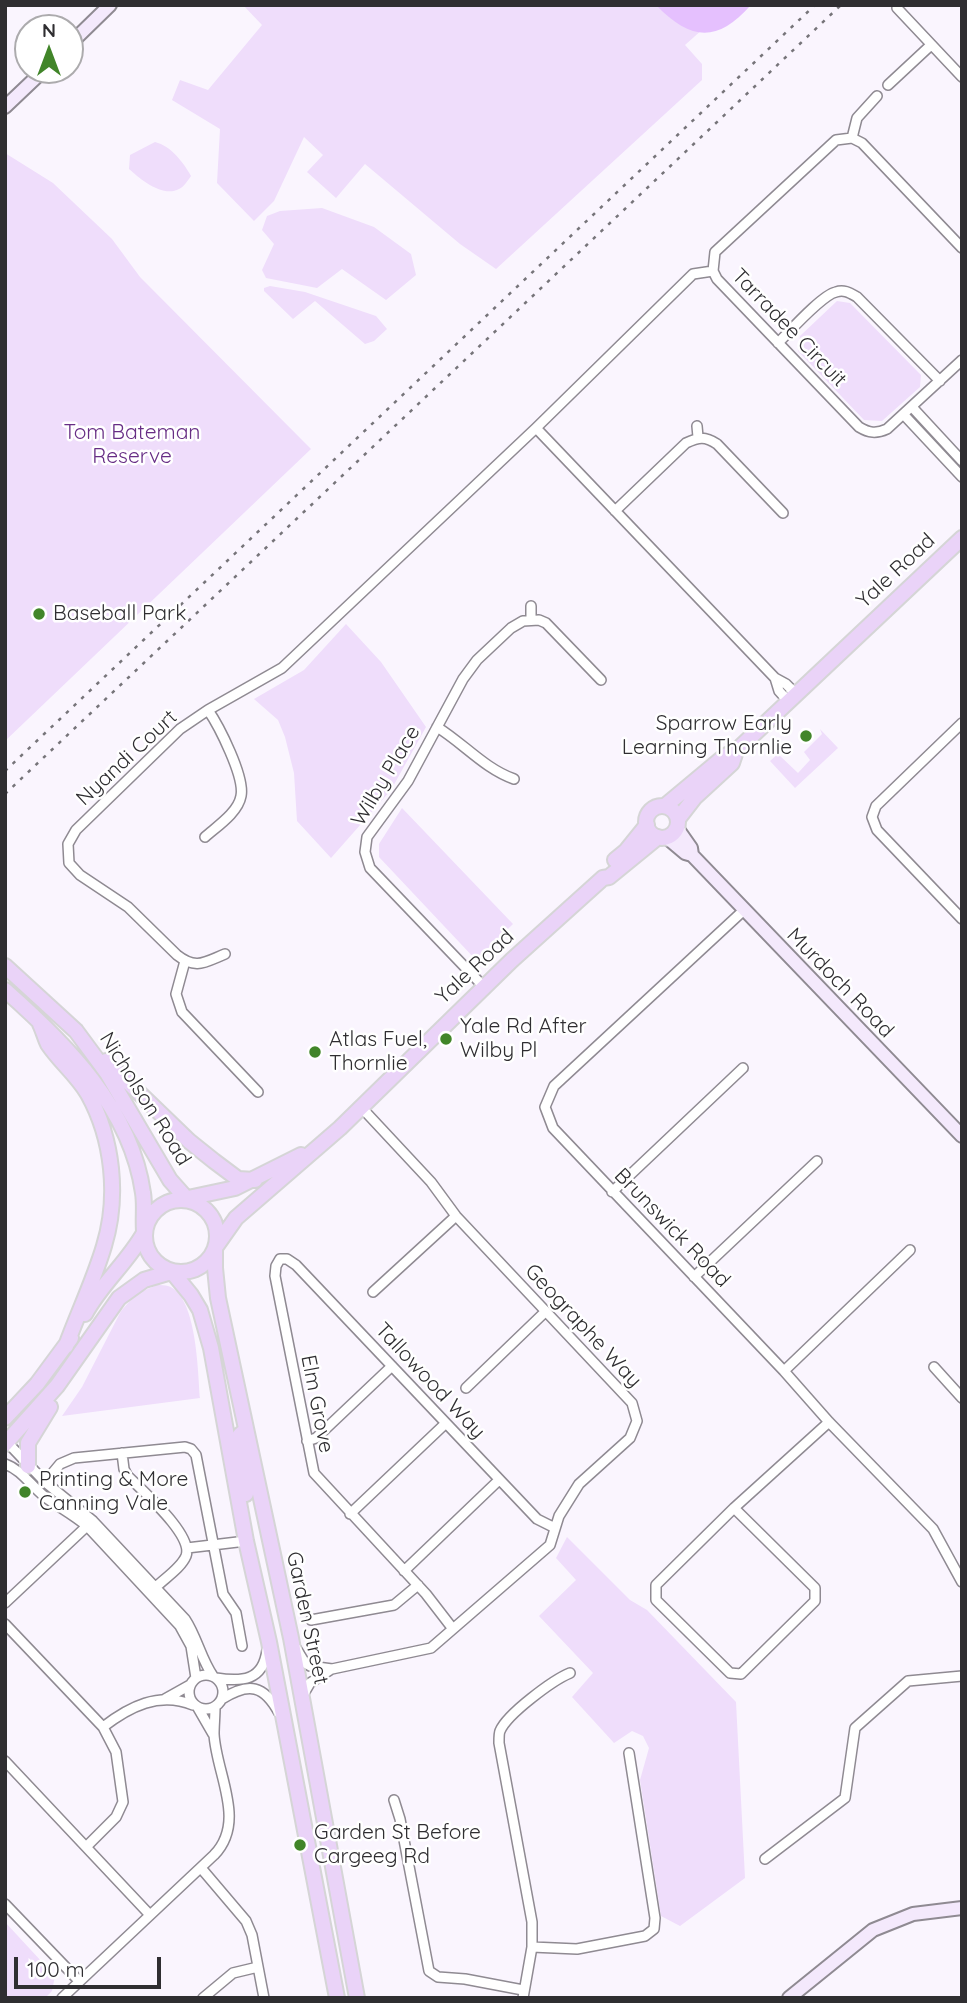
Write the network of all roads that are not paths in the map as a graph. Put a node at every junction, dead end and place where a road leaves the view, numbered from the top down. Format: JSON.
{"nodes":[{"id":1,"x":110,"y":5,"type":"edge"},
{"id":2,"x":897,"y":8,"type":"dead end"},
{"id":3,"x":84,"y":30,"type":"edge"},
{"id":4,"x":931,"y":45,"type":"junction"},
{"id":5,"x":962,"y":77,"type":"edge"},
{"id":6,"x":29,"y":84,"type":"edge"},
{"id":7,"x":888,"y":85,"type":"dead end"},
{"id":8,"x":877,"y":96,"type":"dead end"},
{"id":9,"x":5,"y":107,"type":"edge"},
{"id":10,"x":852,"y":138,"type":"junction"},
{"id":11,"x":962,"y":248,"type":"edge"},
{"id":12,"x":713,"y":271,"type":"junction"},
{"id":13,"x":778,"y":342,"type":"junction"},
{"id":14,"x":962,"y":360,"type":"edge"},
{"id":15,"x":940,"y":381,"type":"junction"},
{"id":16,"x":908,"y":411,"type":"junction"},
{"id":17,"x":697,"y":426,"type":"dead end"},
{"id":18,"x":536,"y":428,"type":"junction"},
{"id":19,"x":698,"y":437,"type":"junction"},
{"id":20,"x":962,"y":461,"type":"edge"},
{"id":21,"x":962,"y":477,"type":"edge"},
{"id":22,"x":615,"y":511,"type":"junction"},
{"id":23,"x":783,"y":513,"type":"dead end"},
{"id":24,"x":962,"y":538,"type":"edge"},
{"id":25,"x":531,"y":606,"type":"dead end"},
{"id":26,"x":531,"y":620,"type":"junction"},
{"id":27,"x":601,"y":680,"type":"dead end"},
{"id":28,"x":792,"y":697,"type":"junction"},
{"id":29,"x":208,"y":710,"type":"junction"},
{"id":30,"x":962,"y":723,"type":"edge"},
{"id":31,"x":437,"y":727,"type":"junction"},
{"id":32,"x":737,"y":751,"type":"junction"},
{"id":33,"x":514,"y":779,"type":"dead end"},
{"id":34,"x":665,"y":806,"type":"junction"},
{"id":35,"x":647,"y":824,"type":"junction"},
{"id":36,"x":670,"y":830,"type":"junction"},
{"id":37,"x":205,"y":837,"type":"dead end"},
{"id":38,"x":603,"y":878,"type":"junction"},
{"id":39,"x":744,"y":910,"type":"junction"},
{"id":40,"x":962,"y":919,"type":"edge"},
{"id":41,"x":225,"y":954,"type":"dead end"},
{"id":42,"x":185,"y":961,"type":"junction"},
{"id":43,"x":5,"y":966,"type":"edge"},
{"id":44,"x":484,"y":987,"type":"junction"},
{"id":45,"x":5,"y":990,"type":"edge"},
{"id":46,"x":40,"y":1024,"type":"junction"},
{"id":47,"x":76,"y":1031,"type":"junction"},
{"id":48,"x":743,"y":1068,"type":"dead end"},
{"id":49,"x":258,"y":1092,"type":"dead end"},
{"id":50,"x":361,"y":1107,"type":"junction"},
{"id":51,"x":960,"y":1130,"type":"edge"},
{"id":52,"x":318,"y":1147,"type":"junction"},
{"id":53,"x":817,"y":1161,"type":"dead end"},
{"id":54,"x":255,"y":1180,"type":"junction"},
{"id":55,"x":612,"y":1192,"type":"junction"},
{"id":56,"x":187,"y":1198,"type":"junction"},
{"id":57,"x":456,"y":1216,"type":"junction"},
{"id":58,"x":144,"y":1232,"type":"junction"},
{"id":59,"x":216,"y":1247,"type":"junction"},
{"id":60,"x":910,"y":1251,"type":"dead end"},
{"id":61,"x":280,"y":1259,"type":"joint"},
{"id":62,"x":172,"y":1273,"type":"junction"},
{"id":63,"x":694,"y":1277,"type":"junction"},
{"id":64,"x":373,"y":1292,"type":"dead end"},
{"id":65,"x":545,"y":1312,"type":"junction"},
{"id":66,"x":66,"y":1346,"type":"junction"},
{"id":67,"x":82,"y":1352,"type":"junction"},
{"id":68,"x":392,"y":1366,"type":"junction"},
{"id":69,"x":934,"y":1367,"type":"dead end"},
{"id":70,"x":785,"y":1371,"type":"junction"},
{"id":71,"x":466,"y":1388,"type":"dead end"},
{"id":72,"x":962,"y":1398,"type":"edge"},
{"id":73,"x":5,"y":1418,"type":"edge"},
{"id":74,"x":829,"y":1422,"type":"junction"},
{"id":75,"x":446,"y":1423,"type":"junction"},
{"id":76,"x":246,"y":1430,"type":"junction"},
{"id":77,"x":307,"y":1441,"type":"junction"},
{"id":78,"x":6,"y":1442,"type":"edge"},
{"id":79,"x":122,"y":1454,"type":"junction"},
{"id":80,"x":5,"y":1464,"type":"edge"},
{"id":81,"x":28,"y":1466,"type":"junction"},
{"id":82,"x":499,"y":1480,"type":"junction"},
{"id":83,"x":45,"y":1482,"type":"junction"},
{"id":84,"x":734,"y":1507,"type":"junction"},
{"id":85,"x":350,"y":1514,"type":"junction"},
{"id":86,"x":243,"y":1519,"type":"junction"},
{"id":87,"x":87,"y":1526,"type":"junction"},
{"id":88,"x":555,"y":1528,"type":"junction"},
{"id":89,"x":246,"y":1541,"type":"junction"},
{"id":90,"x":213,"y":1545,"type":"junction"},
{"id":91,"x":187,"y":1548,"type":"junction"},
{"id":92,"x":404,"y":1571,"type":"junction"},
{"id":93,"x":962,"y":1581,"type":"edge"},
{"id":94,"x":418,"y":1586,"type":"junction"},
{"id":95,"x":156,"y":1587,"type":"junction"},
{"id":96,"x":5,"y":1602,"type":"edge"},
{"id":97,"x":311,"y":1620,"type":"dead end"},
{"id":98,"x":5,"y":1624,"type":"edge"},
{"id":99,"x":453,"y":1629,"type":"junction"},
{"id":100,"x":291,"y":1638,"type":"junction"},
{"id":101,"x":269,"y":1642,"type":"junction"},
{"id":102,"x":242,"y":1646,"type":"dead end"},
{"id":103,"x":332,"y":1669,"type":"junction"},
{"id":104,"x":570,"y":1672,"type":"dead end"},
{"id":105,"x":962,"y":1676,"type":"edge"},
{"id":106,"x":215,"y":1677,"type":"junction"},
{"id":107,"x":193,"y":1681,"type":"junction"},
{"id":108,"x":302,"y":1698,"type":"junction"},
{"id":109,"x":222,"y":1699,"type":"junction"},
{"id":110,"x":163,"y":1700,"type":"junction"},
{"id":111,"x":196,"y":1707,"type":"junction"},
{"id":112,"x":215,"y":1707,"type":"junction"},
{"id":113,"x":284,"y":1720,"type":"junction"},
{"id":114,"x":103,"y":1727,"type":"junction"},
{"id":115,"x":214,"y":1735,"type":"junction"},
{"id":116,"x":629,"y":1754,"type":"dead end"},
{"id":117,"x":5,"y":1761,"type":"edge"},
{"id":118,"x":394,"y":1800,"type":"dead end"},
{"id":119,"x":87,"y":1846,"type":"junction"},
{"id":120,"x":765,"y":1859,"type":"dead end"},
{"id":121,"x":201,"y":1868,"type":"junction"},
{"id":122,"x":335,"y":1882,"type":"junction"},
{"id":123,"x":5,"y":1904,"type":"edge"},
{"id":124,"x":962,"y":1908,"type":"edge"},
{"id":125,"x":150,"y":1915,"type":"junction"},
{"id":126,"x":532,"y":1947,"type":"junction"},
{"id":127,"x":329,"y":1956,"type":"junction"},
{"id":128,"x":258,"y":1967,"type":"junction"},
{"id":129,"x":79,"y":1981,"type":"junction"},
{"id":130,"x":523,"y":1994,"type":"edge"},
{"id":131,"x":62,"y":1998,"type":"edge"},
{"id":132,"x":203,"y":1998,"type":"edge"},
{"id":133,"x":264,"y":1998,"type":"edge"},
{"id":134,"x":337,"y":1998,"type":"edge"},
{"id":135,"x":357,"y":1998,"type":"edge"},
{"id":136,"x":789,"y":1998,"type":"edge"}],
"edges":[{"from":1,"to":3,"type":"main road"},
{"from":2,"to":4,"type":"street"},
{"from":4,"to":5,"type":"street"},
{"from":4,"to":7,"type":"street"},
{"from":6,"to":9,"type":"main road"},
{"from":8,"to":10,"type":"street"},
{"from":10,"to":11,"type":"street"},
{"from":10,"to":12,"type":"street","name":"Tarradee Circuit"},
{"from":12,"to":13,"type":"street","name":"Tarradee Circuit"},
{"from":12,"to":18,"type":"street","name":"Nyandi Court"},
{"from":13,"to":15,"type":"street"},
{"from":13,"to":16,"type":"street","name":"Tarradee Circuit"},
{"from":14,"to":15,"type":"street","name":"Tarradee Circuit"},
{"from":15,"to":16,"type":"street","name":"Tarradee Circuit"},
{"from":16,"to":20,"type":"street"},
{"from":16,"to":21,"type":"street"},
{"from":17,"to":19,"type":"street"},
{"from":18,"to":22,"type":"street"},
{"from":18,"to":29,"type":"street","name":"Nyandi Court"},
{"from":19,"to":22,"type":"street"},
{"from":19,"to":23,"type":"street"},
{"from":22,"to":28,"type":"street"},
{"from":24,"to":28,"type":"main road","name":"Yale Road"},
{"from":25,"to":26,"type":"street"},
{"from":26,"to":27,"type":"street"},
{"from":26,"to":31,"type":"street","name":"Wilby Place"},
{"from":28,"to":32,"type":"main road","name":"Yale Road"},
{"from":29,"to":37,"type":"street"},
{"from":29,"to":42,"type":"street","name":"Nyandi Court"},
{"from":30,"to":40,"type":"street"},
{"from":31,"to":33,"type":"street"},
{"from":31,"to":44,"type":"street","name":"Wilby Place"},
{"from":32,"to":34,"type":"main road","name":"Yale Road"},
{"from":32,"to":36,"type":"main road","name":"Yale Road"},
{"from":34,"to":35,"type":"main road"},
{"from":34,"to":36,"type":"main road"},
{"from":35,"to":36,"type":"main road"},
{"from":35,"to":38,"type":"main road","name":"Yale Road"},
{"from":36,"to":38,"type":"main road","name":"Yale Road"},
{"from":36,"to":39,"type":"main road","name":"Murdoch Road"},
{"from":38,"to":44,"type":"main road","name":"Yale Road"},
{"from":39,"to":51,"type":"main road","name":"Murdoch Road"},
{"from":39,"to":55,"type":"street","name":"Brunswick Road"},
{"from":41,"to":42,"type":"street"},
{"from":42,"to":49,"type":"street"},
{"from":43,"to":47,"type":"main road","name":"Nicholson Road"},
{"from":44,"to":50,"type":"main road","name":"Yale Road"},
{"from":45,"to":46,"type":"main road","name":"Nicholson Road"},
{"from":46,"to":58,"type":"main road","name":"Nicholson Road"},
{"from":46,"to":66,"type":"main road"},
{"from":47,"to":54,"type":"main road"},
{"from":47,"to":56,"type":"main road","name":"Nicholson Road"},
{"from":48,"to":55,"type":"street"},
{"from":50,"to":52,"type":"main road","name":"Yale Road"},
{"from":50,"to":57,"type":"street","name":"Geographe Way"},
{"from":52,"to":54,"type":"main road","name":"Yale Road"},
{"from":52,"to":59,"type":"main road","name":"Yale Road"},
{"from":53,"to":63,"type":"street"},
{"from":54,"to":56,"type":"main road","name":"Yale Road"},
{"from":55,"to":63,"type":"street","name":"Brunswick Road"},
{"from":56,"to":58,"type":"main road"},
{"from":56,"to":59,"type":"main road"},
{"from":57,"to":64,"type":"street"},
{"from":57,"to":65,"type":"street","name":"Geographe Way"},
{"from":58,"to":62,"type":"main road"},
{"from":58,"to":66,"type":"main road"},
{"from":59,"to":62,"type":"main road"},
{"from":59,"to":76,"type":"main road","name":"Garden Street"},
{"from":60,"to":70,"type":"street"},
{"from":61,"to":68,"type":"street","name":"Tallowood Way"},
{"from":61,"to":77,"type":"street","name":"Elm Grove"},
{"from":62,"to":67,"type":"main road"},
{"from":62,"to":86,"type":"main road","name":"Garden Street"},
{"from":63,"to":70,"type":"street","name":"Brunswick Road"},
{"from":65,"to":71,"type":"street"},
{"from":65,"to":88,"type":"street","name":"Geographe Way"},
{"from":66,"to":73,"type":"main road"},
{"from":67,"to":78,"type":"main road"},
{"from":67,"to":81,"type":"main road"},
{"from":68,"to":75,"type":"street","name":"Tallowood Way"},
{"from":68,"to":77,"type":"street"},
{"from":69,"to":72,"type":"street"},
{"from":70,"to":74,"type":"street","name":"Brunswick Road"},
{"from":74,"to":84,"type":"street"},
{"from":74,"to":93,"type":"street","name":"Brunswick Road"},
{"from":75,"to":82,"type":"street","name":"Tallowood Way"},
{"from":75,"to":85,"type":"street"},
{"from":76,"to":86,"type":"main road"},
{"from":76,"to":100,"type":"main road","name":"Garden Street"},
{"from":77,"to":85,"type":"street","name":"Elm Grove"},
{"from":78,"to":81,"type":"street"},
{"from":79,"to":83,"type":"street"},
{"from":79,"to":90,"type":"street"},
{"from":79,"to":91,"type":"street"},
{"from":80,"to":87,"type":"street"},
{"from":81,"to":83,"type":"street"},
{"from":82,"to":88,"type":"street","name":"Tallowood Way"},
{"from":82,"to":92,"type":"street"},
{"from":83,"to":95,"type":"street"},
{"from":84,"to":84,"type":"street"},
{"from":85,"to":92,"type":"street","name":"Elm Grove"},
{"from":86,"to":89,"type":"main road","name":"Garden Street"},
{"from":87,"to":96,"type":"street"},
{"from":87,"to":107,"type":"street"},
{"from":88,"to":99,"type":"street","name":"Geographe Way"},
{"from":89,"to":90,"type":"street"},
{"from":89,"to":101,"type":"main road","name":"Garden Street"},
{"from":90,"to":91,"type":"street"},
{"from":90,"to":102,"type":"street"},
{"from":91,"to":95,"type":"street"},
{"from":92,"to":94,"type":"street","name":"Elm Grove"},
{"from":94,"to":97,"type":"street"},
{"from":94,"to":99,"type":"street","name":"Elm Grove"},
{"from":95,"to":106,"type":"street"},
{"from":98,"to":114,"type":"street"},
{"from":99,"to":103,"type":"street","name":"Geographe Way"},
{"from":100,"to":103,"type":"street"},
{"from":100,"to":108,"type":"main road","name":"Garden Street"},
{"from":101,"to":106,"type":"street"},
{"from":101,"to":113,"type":"main road","name":"Garden Street"},
{"from":103,"to":108,"type":"street","name":"Geographe Way"},
{"from":104,"to":126,"type":"street"},
{"from":105,"to":120,"type":"street"},
{"from":106,"to":107,"type":"street"},
{"from":106,"to":109,"type":"street"},
{"from":107,"to":110,"type":"street"},
{"from":107,"to":111,"type":"street"},
{"from":108,"to":122,"type":"main road","name":"Garden Street"},
{"from":109,"to":112,"type":"street"},
{"from":109,"to":113,"type":"street"},
{"from":110,"to":111,"type":"street"},
{"from":110,"to":114,"type":"street"},
{"from":111,"to":112,"type":"street"},
{"from":111,"to":115,"type":"street"},
{"from":112,"to":115,"type":"street"},
{"from":113,"to":127,"type":"main road","name":"Garden Street"},
{"from":114,"to":119,"type":"street"},
{"from":115,"to":121,"type":"street"},
{"from":116,"to":126,"type":"street"},
{"from":117,"to":119,"type":"street"},
{"from":118,"to":130,"type":"street"},
{"from":119,"to":125,"type":"street"},
{"from":121,"to":125,"type":"street"},
{"from":121,"to":128,"type":"street"},
{"from":122,"to":127,"type":"main road"},
{"from":122,"to":135,"type":"main road","name":"Garden Street"},
{"from":123,"to":129,"type":"street"},
{"from":124,"to":136,"type":"main road"},
{"from":125,"to":129,"type":"street"},
{"from":126,"to":130,"type":"street"},
{"from":127,"to":134,"type":"main road","name":"Garden Street"},
{"from":128,"to":132,"type":"street"},
{"from":128,"to":133,"type":"street"},
{"from":129,"to":131,"type":"street"}]}
